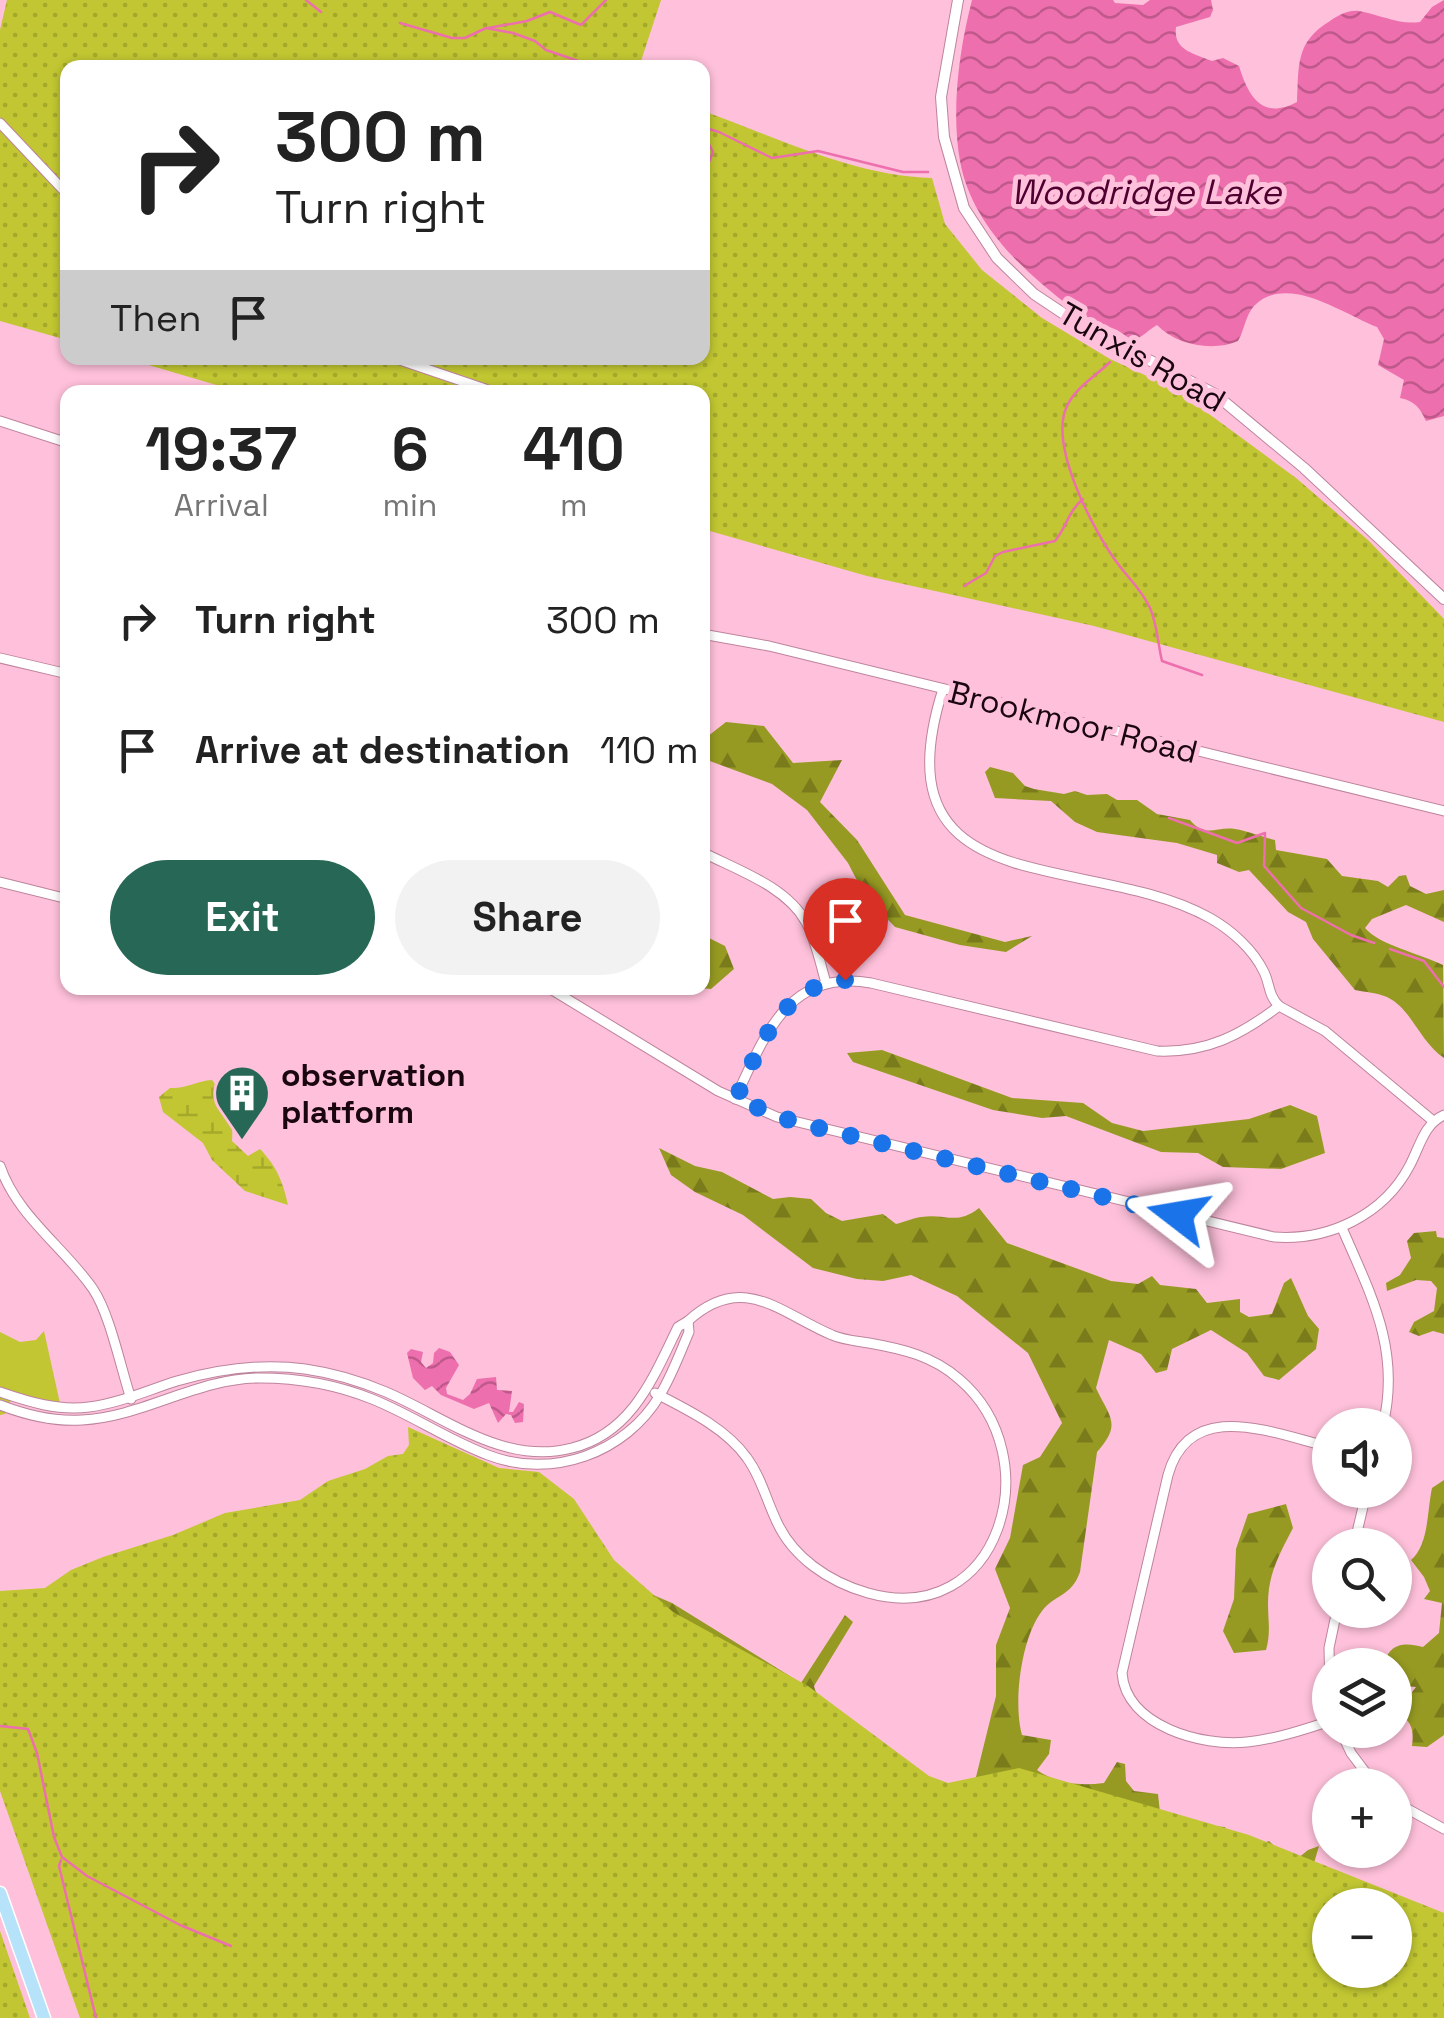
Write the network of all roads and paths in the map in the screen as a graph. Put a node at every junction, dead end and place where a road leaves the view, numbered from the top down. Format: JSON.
{"nodes":[{"id":1,"x":958,"y":0,"type":"edge"},
{"id":2,"x":0,"y":123,"type":"edge"},
{"id":3,"x":60,"y":187,"type":"edge"},
{"id":4,"x":415,"y":365,"type":"edge"},
{"id":5,"x":473,"y":385,"type":"edge"},
{"id":6,"x":0,"y":422,"type":"edge"},
{"id":7,"x":60,"y":441,"type":"edge"},
{"id":8,"x":1444,"y":599,"type":"edge"},
{"id":9,"x":710,"y":635,"type":"edge"},
{"id":10,"x":0,"y":658,"type":"edge"},
{"id":11,"x":60,"y":672,"type":"edge"},
{"id":12,"x":942,"y":689,"type":"junction"},
{"id":13,"x":1444,"y":811,"type":"edge"},
{"id":14,"x":710,"y":856,"type":"edge"},
{"id":15,"x":0,"y":882,"type":"edge"},
{"id":16,"x":60,"y":897,"type":"edge"},
{"id":17,"x":826,"y":982,"type":"junction"},
{"id":18,"x":561,"y":995,"type":"edge"},
{"id":19,"x":1279,"y":1006,"type":"junction"},
{"id":20,"x":736,"y":1099,"type":"junction"},
{"id":21,"x":1444,"y":1115,"type":"edge"},
{"id":22,"x":1432,"y":1120,"type":"junction"},
{"id":23,"x":0,"y":1166,"type":"edge"},
{"id":24,"x":1342,"y":1228,"type":"junction"},
{"id":25,"x":688,"y":1321,"type":"junction"},
{"id":26,"x":648,"y":1390,"type":"junction"},
{"id":27,"x":0,"y":1392,"type":"edge"},
{"id":28,"x":660,"y":1396,"type":"junction"},
{"id":29,"x":130,"y":1398,"type":"junction"},
{"id":30,"x":0,"y":1406,"type":"edge"},
{"id":31,"x":1387,"y":1408,"type":"edge"},
{"id":32,"x":135,"y":1409,"type":"junction"},
{"id":33,"x":1312,"y":1444,"type":"edge"},
{"id":34,"x":1312,"y":1726,"type":"edge"},
{"id":35,"x":1412,"y":1812,"type":"edge"},
{"id":36,"x":1444,"y":1830,"type":"edge"},
{"id":37,"x":0,"y":1892,"type":"edge"},
{"id":38,"x":44,"y":2018,"type":"edge"}],
"edges":[{"from":1,"to":8,"type":"street","name":"Tunxis Road"},
{"from":2,"to":3,"type":"street"},
{"from":4,"to":5,"type":"street"},
{"from":6,"to":7,"type":"street"},
{"from":9,"to":12,"type":"street","name":"Brookmoor Road"},
{"from":10,"to":11,"type":"street"},
{"from":12,"to":13,"type":"street","name":"Brookmoor Road"},
{"from":12,"to":19,"type":"street"},
{"from":14,"to":17,"type":"street"},
{"from":15,"to":16,"type":"street"},
{"from":17,"to":19,"type":"street"},
{"from":17,"to":20,"type":"street"},
{"from":18,"to":20,"type":"street"},
{"from":19,"to":22,"type":"street"},
{"from":20,"to":24,"type":"street"},
{"from":21,"to":22,"type":"street"},
{"from":22,"to":24,"type":"street"},
{"from":23,"to":29,"type":"street"},
{"from":24,"to":31,"type":"street"},
{"from":25,"to":26,"type":"street"},
{"from":25,"to":28,"type":"street"},
{"from":25,"to":28,"type":"street"},
{"from":26,"to":28,"type":"street"},
{"from":26,"to":29,"type":"street"},
{"from":27,"to":29,"type":"street"},
{"from":28,"to":32,"type":"street"},
{"from":29,"to":32,"type":"street"},
{"from":30,"to":32,"type":"street"},
{"from":33,"to":34,"type":"street"},
{"from":35,"to":36,"type":"street"},
{"from":37,"to":38,"type":"main road"}]}
